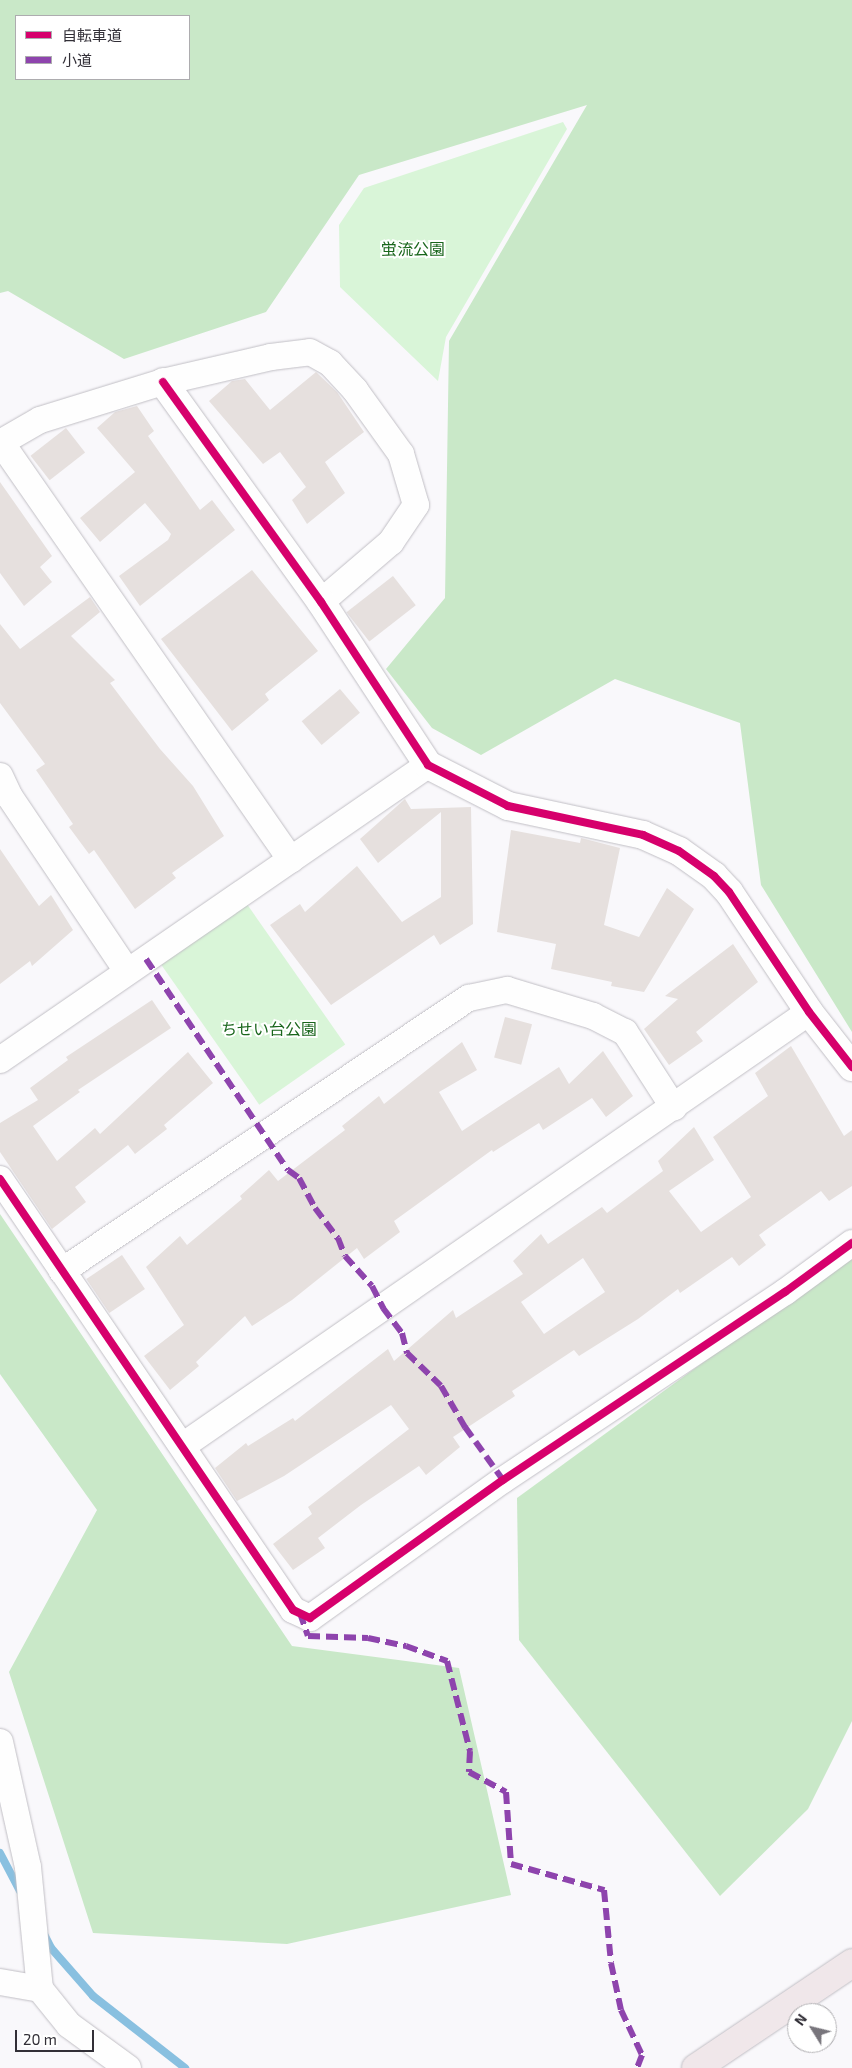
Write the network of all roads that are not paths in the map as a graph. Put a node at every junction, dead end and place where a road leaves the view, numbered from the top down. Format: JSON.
{"nodes":[{"id":1,"x":163,"y":382,"type":"junction"},
{"id":2,"x":0,"y":442,"type":"edge"},
{"id":3,"x":321,"y":602,"type":"junction"},
{"id":4,"x":428,"y":765,"type":"junction"},
{"id":5,"x":3,"y":792,"type":"edge"},
{"id":6,"x":291,"y":860,"type":"junction"},
{"id":7,"x":127,"y":971,"type":"junction"},
{"id":8,"x":809,"y":1012,"type":"junction"},
{"id":9,"x":0,"y":1060,"type":"edge"},
{"id":10,"x":852,"y":1068,"type":"edge"},
{"id":11,"x":674,"y":1108,"type":"junction"},
{"id":12,"x":0,"y":1179,"type":"edge"},
{"id":13,"x":852,"y":1243,"type":"edge"},
{"id":14,"x":62,"y":1271,"type":"junction"},
{"id":15,"x":184,"y":1445,"type":"junction"},
{"id":16,"x":0,"y":1742,"type":"edge"},
{"id":17,"x":852,"y":1963,"type":"edge"},
{"id":18,"x":0,"y":1982,"type":"edge"},
{"id":19,"x":40,"y":1989,"type":"junction"},
{"id":20,"x":128,"y":2068,"type":"edge"},
{"id":21,"x":696,"y":2068,"type":"edge"}],
"edges":[{"from":1,"to":2,"type":"street"},
{"from":1,"to":3,"type":"street"},
{"from":1,"to":3,"type":"street"},
{"from":2,"to":6,"type":"street"},
{"from":3,"to":4,"type":"street"},
{"from":4,"to":6,"type":"street"},
{"from":4,"to":8,"type":"street"},
{"from":5,"to":7,"type":"street"},
{"from":6,"to":7,"type":"street"},
{"from":7,"to":9,"type":"street"},
{"from":8,"to":10,"type":"street"},
{"from":8,"to":11,"type":"street"},
{"from":11,"to":14,"type":"street"},
{"from":11,"to":15,"type":"street"},
{"from":12,"to":14,"type":"street"},
{"from":13,"to":15,"type":"street"},
{"from":14,"to":15,"type":"street"},
{"from":16,"to":19,"type":"street"},
{"from":17,"to":21,"type":"main road"},
{"from":18,"to":19,"type":"street"},
{"from":19,"to":20,"type":"street"}]}
